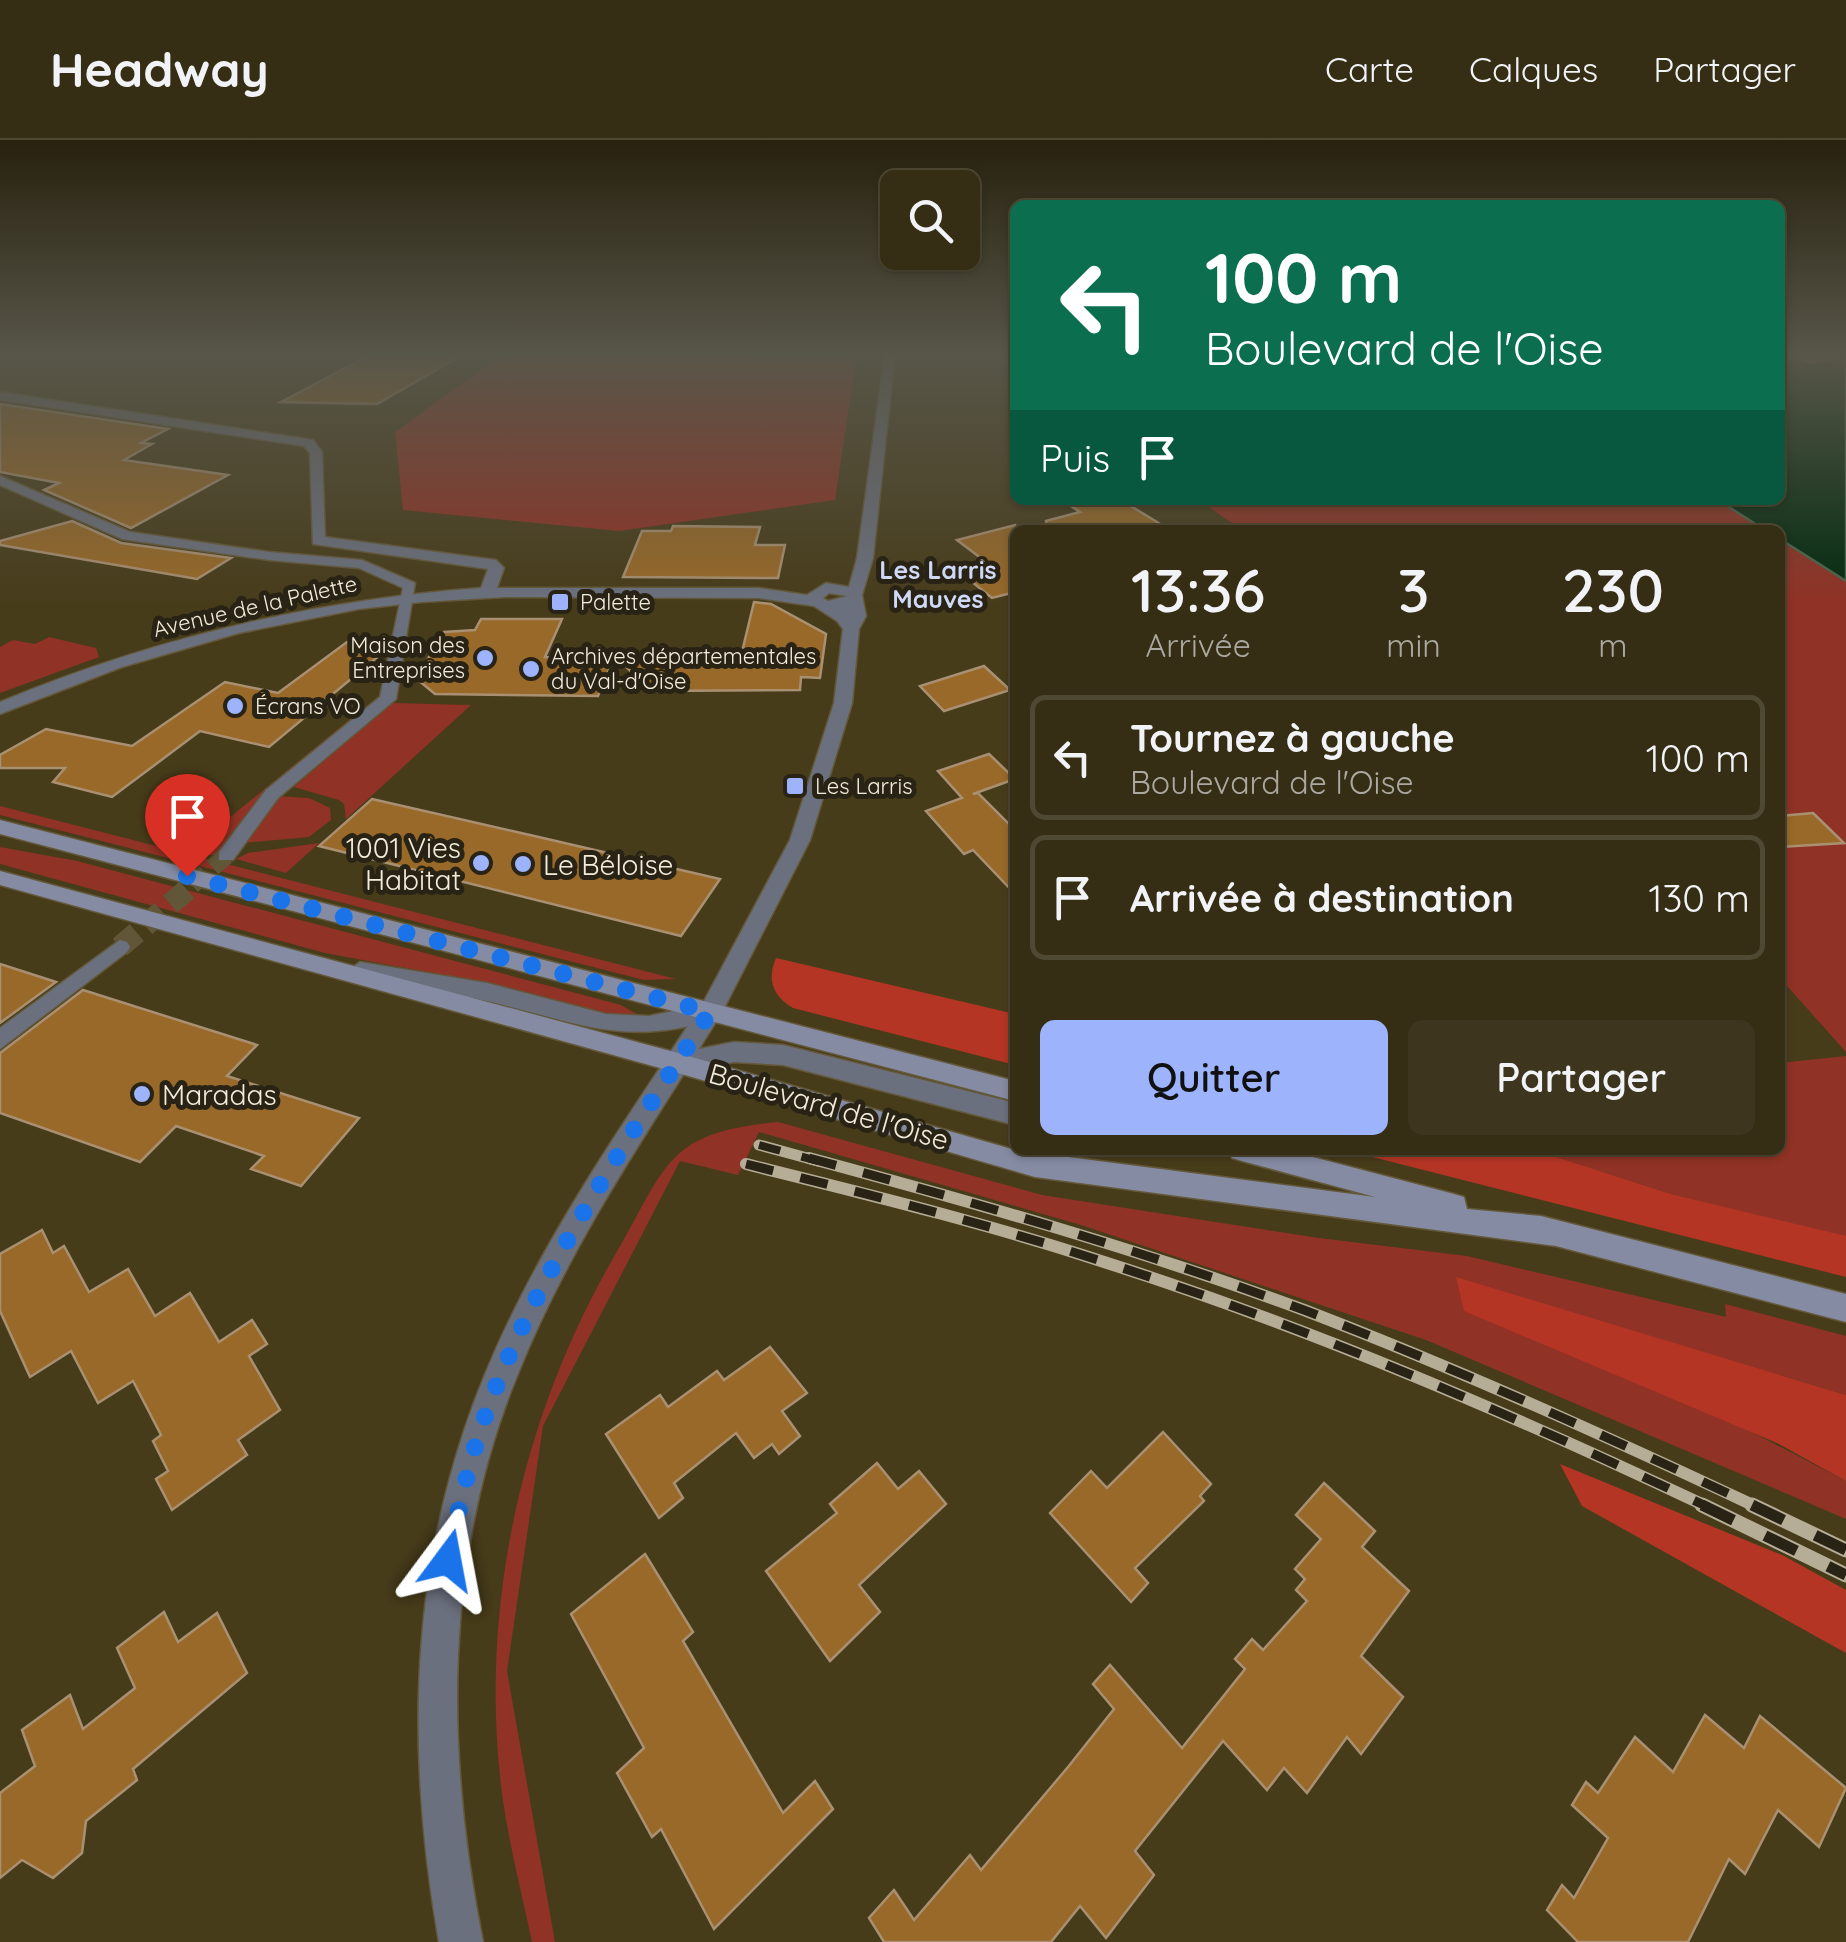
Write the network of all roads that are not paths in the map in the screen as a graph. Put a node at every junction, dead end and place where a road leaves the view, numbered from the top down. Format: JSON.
{"nodes":[{"id":1,"x":269,"y":437,"type":"edge"},
{"id":2,"x":880,"y":437,"type":"edge"},
{"id":3,"x":0,"y":480,"type":"edge"},
{"id":4,"x":864,"y":562,"type":"junction"},
{"id":5,"x":487,"y":593,"type":"junction"},
{"id":6,"x":855,"y":596,"type":"junction"},
{"id":7,"x":822,"y":597,"type":"junction"},
{"id":8,"x":408,"y":599,"type":"junction"},
{"id":9,"x":851,"y":629,"type":"junction"},
{"id":10,"x":0,"y":709,"type":"edge"},
{"id":11,"x":0,"y":827,"type":"edge"},
{"id":12,"x":226,"y":856,"type":"tunnel mouth"},
{"id":13,"x":0,"y":878,"type":"edge"},
{"id":14,"x":120,"y":947,"type":"tunnel mouth"},
{"id":15,"x":311,"y":963,"type":"junction"},
{"id":16,"x":710,"y":1012,"type":"junction"},
{"id":17,"x":0,"y":1040,"type":"edge"},
{"id":18,"x":678,"y":1063,"type":"junction"},
{"id":19,"x":1010,"y":1090,"type":"edge"},
{"id":20,"x":1010,"y":1113,"type":"edge"},
{"id":21,"x":1250,"y":1155,"type":"edge"},
{"id":22,"x":1260,"y":1155,"type":"edge"},
{"id":23,"x":1278,"y":1160,"type":"junction"},
{"id":24,"x":1555,"y":1233,"type":"junction"},
{"id":25,"x":1846,"y":1308,"type":"edge"},
{"id":26,"x":461,"y":1942,"type":"edge"}],
"edges":[{"from":1,"to":5,"type":"street"},
{"from":2,"to":4,"type":"street"},
{"from":3,"to":8,"type":"street"},
{"from":4,"to":6,"type":"street"},
{"from":4,"to":7,"type":"street"},
{"from":5,"to":7,"type":"street","name":"Avenue de la Palette"},
{"from":5,"to":8,"type":"street","name":"Avenue de la Palette"},
{"from":6,"to":7,"type":"street","name":"Avenue de la Palette"},
{"from":6,"to":9,"type":"street"},
{"from":7,"to":9,"type":"street"},
{"from":8,"to":10,"type":"street","name":"Avenue de la Palette"},
{"from":8,"to":12,"type":"street"},
{"from":9,"to":16,"type":"street"},
{"from":11,"to":16,"type":"main road","name":"Boulevard de l'Oise"},
{"from":13,"to":15,"type":"main road","name":"Boulevard de l'Oise"},
{"from":14,"to":17,"type":"street"},
{"from":15,"to":16,"type":"street"},
{"from":15,"to":18,"type":"main road","name":"Boulevard de l'Oise"},
{"from":16,"to":18,"type":"street"},
{"from":16,"to":19,"type":"main road","name":"Boulevard de l'Oise"},
{"from":18,"to":20,"type":"street"},
{"from":18,"to":24,"type":"main road","name":"Boulevard de l'Oise"},
{"from":18,"to":26,"type":"street"},
{"from":21,"to":23,"type":"street"},
{"from":22,"to":23,"type":"main road","name":"Boulevard de l'Oise"},
{"from":23,"to":24,"type":"main road","name":"Boulevard de l'Oise"},
{"from":24,"to":25,"type":"main road","name":"Boulevard de l'Oise"}]}
